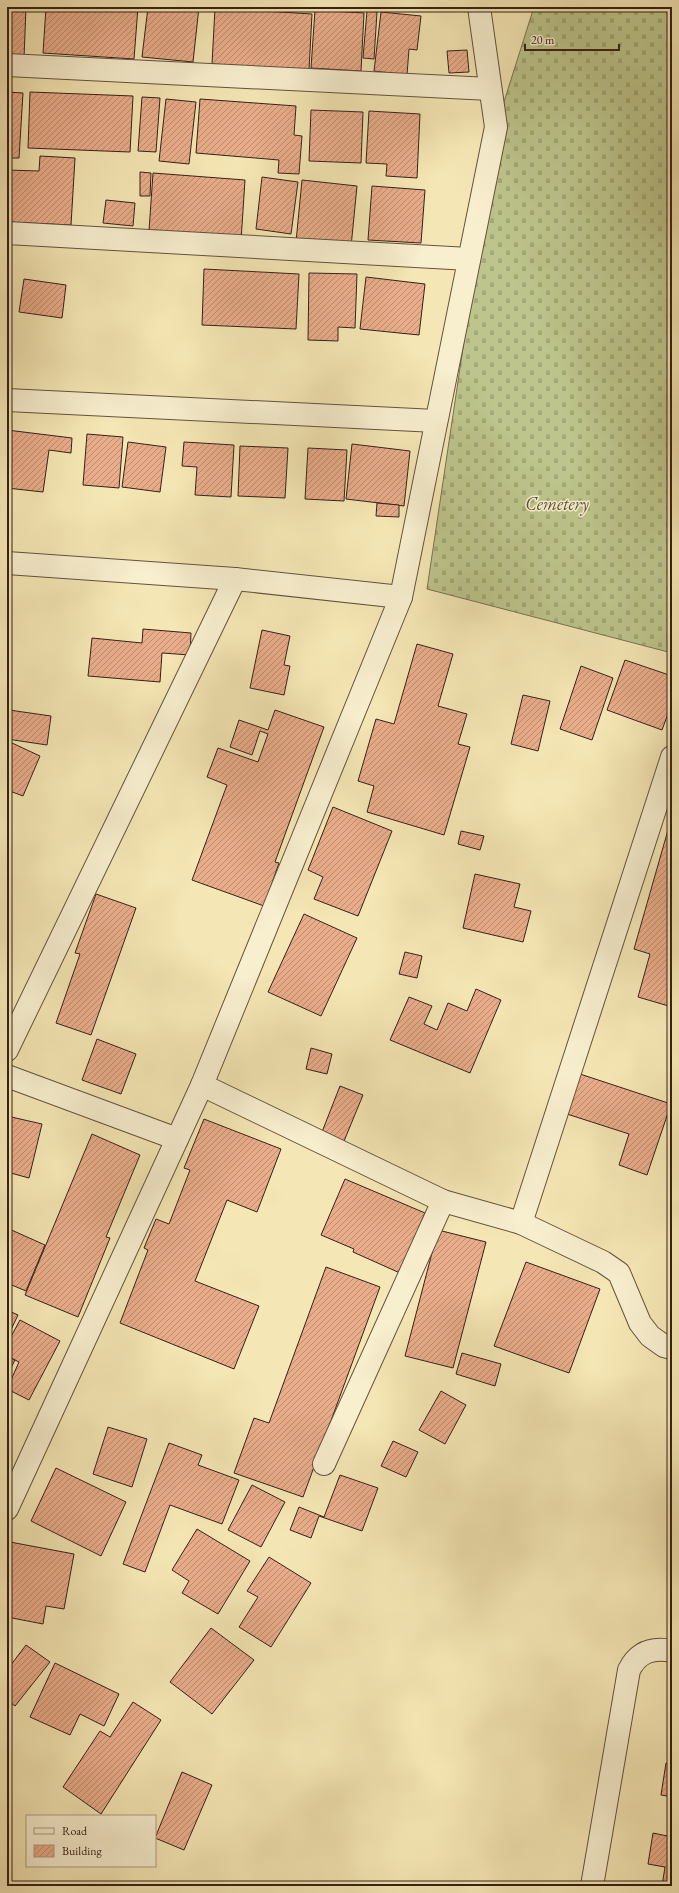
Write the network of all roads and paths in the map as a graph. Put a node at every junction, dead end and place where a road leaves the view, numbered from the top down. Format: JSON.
{"nodes":[{"id":1,"x":479,"y":7,"type":"edge"},
{"id":2,"x":7,"y":65,"type":"edge"},
{"id":3,"x":490,"y":89,"type":"junction"},
{"id":4,"x":7,"y":233,"type":"edge"},
{"id":5,"x":468,"y":259,"type":"junction"},
{"id":6,"x":7,"y":400,"type":"edge"},
{"id":7,"x":436,"y":421,"type":"junction"},
{"id":8,"x":7,"y":563,"type":"edge"},
{"id":9,"x":235,"y":579,"type":"junction"},
{"id":10,"x":401,"y":597,"type":"junction"},
{"id":11,"x":672,"y":757,"type":"edge"},
{"id":12,"x":7,"y":1050,"type":"edge"},
{"id":13,"x":7,"y":1076,"type":"edge"},
{"id":14,"x":202,"y":1085,"type":"junction"},
{"id":15,"x":177,"y":1139,"type":"junction"},
{"id":16,"x":443,"y":1201,"type":"junction"},
{"id":17,"x":521,"y":1223,"type":"junction"},
{"id":18,"x":672,"y":1348,"type":"edge"},
{"id":19,"x":324,"y":1464,"type":"dead end"},
{"id":20,"x":7,"y":1509,"type":"edge"},
{"id":21,"x":672,"y":1651,"type":"edge"},
{"id":22,"x":592,"y":1886,"type":"edge"}],
"edges":[{"from":1,"to":3,"type":"street"},
{"from":2,"to":3,"type":"street"},
{"from":3,"to":5,"type":"street"},
{"from":4,"to":5,"type":"street"},
{"from":5,"to":7,"type":"street"},
{"from":6,"to":7,"type":"street"},
{"from":7,"to":10,"type":"street"},
{"from":8,"to":9,"type":"street"},
{"from":9,"to":10,"type":"street"},
{"from":9,"to":12,"type":"street"},
{"from":10,"to":14,"type":"street"},
{"from":11,"to":17,"type":"street"},
{"from":13,"to":15,"type":"street"},
{"from":14,"to":15,"type":"street"},
{"from":14,"to":16,"type":"street"},
{"from":15,"to":20,"type":"street"},
{"from":16,"to":17,"type":"street"},
{"from":16,"to":19,"type":"street"},
{"from":17,"to":18,"type":"street"},
{"from":21,"to":22,"type":"street"}]}
